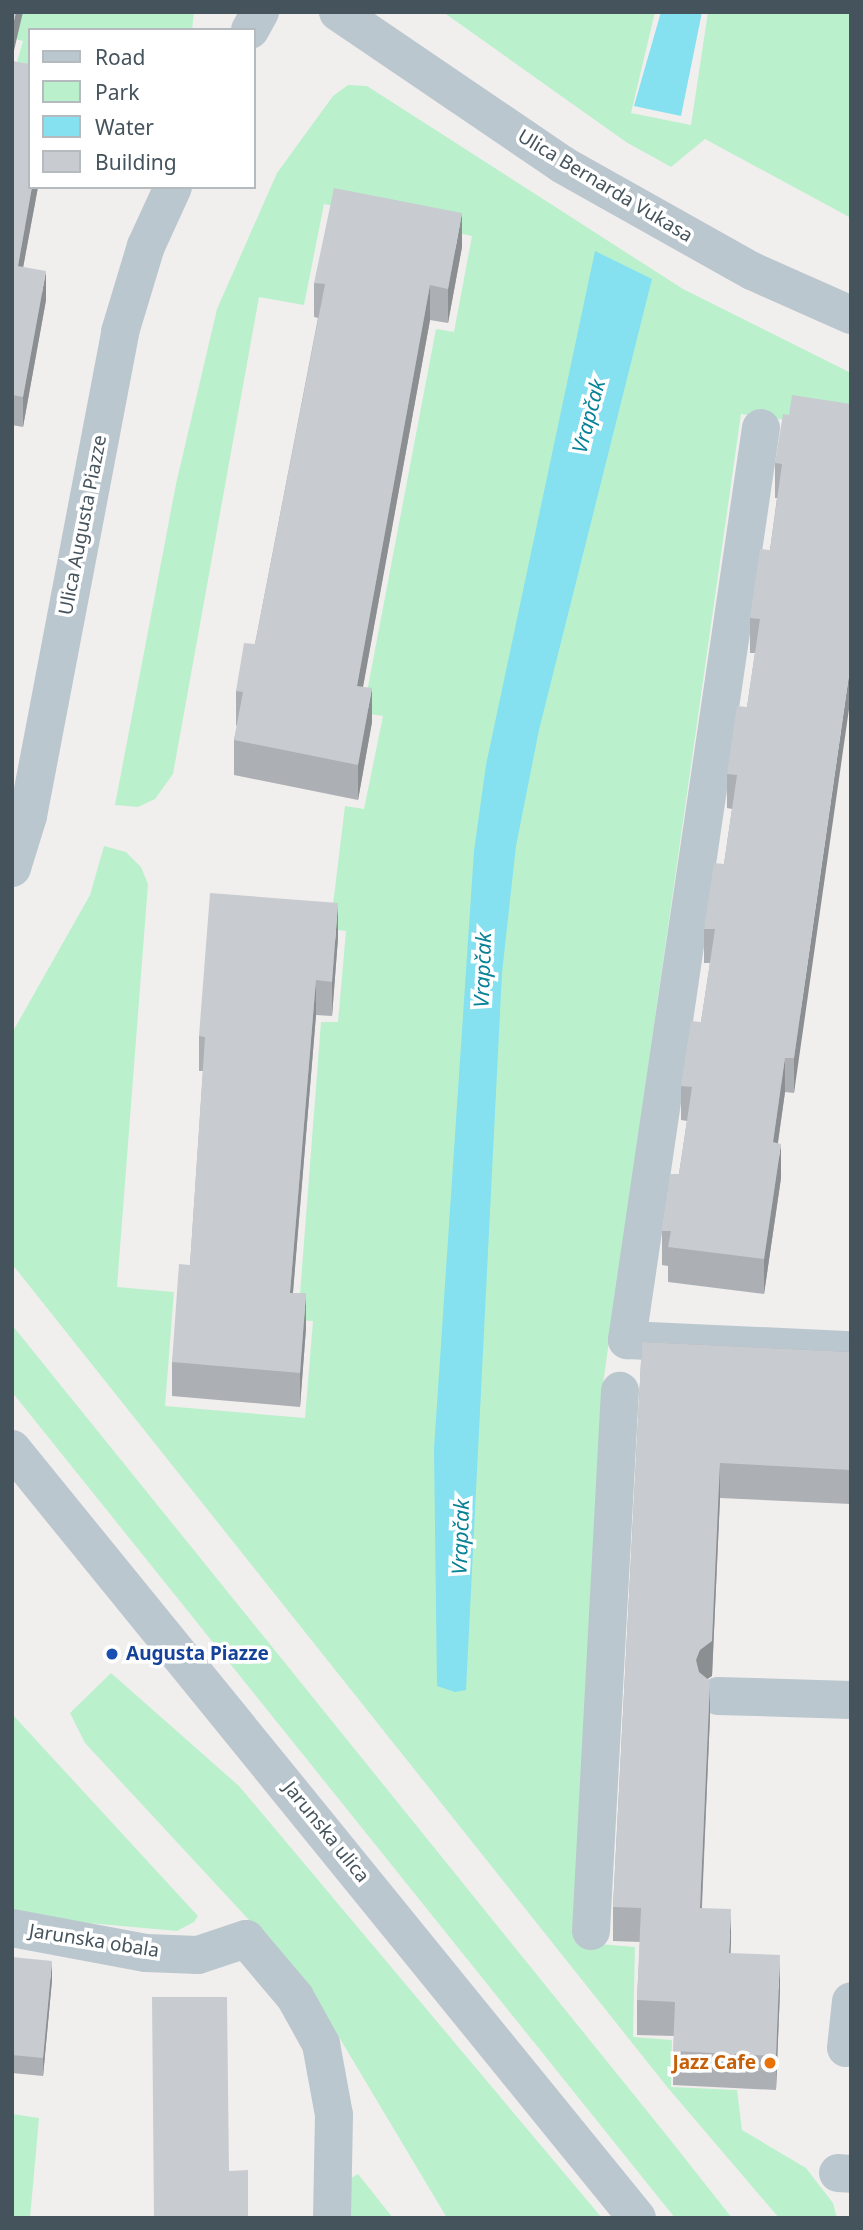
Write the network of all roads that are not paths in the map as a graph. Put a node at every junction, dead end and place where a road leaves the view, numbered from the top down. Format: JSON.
{"nodes":[{"id":1,"x":260,"y":12,"type":"edge"},
{"id":2,"x":338,"y":12,"type":"edge"},
{"id":3,"x":251,"y":28,"type":"edge"},
{"id":4,"x":172,"y":189,"type":"edge"},
{"id":5,"x":851,"y":315,"type":"edge"},
{"id":6,"x":761,"y":428,"type":"dead end"},
{"id":7,"x":12,"y":869,"type":"edge"},
{"id":8,"x":851,"y":1350,"type":"edge"},
{"id":9,"x":620,"y":1391,"type":"dead end"},
{"id":10,"x":12,"y":1449,"type":"edge"},
{"id":11,"x":718,"y":1696,"type":"dead end"},
{"id":12,"x":851,"y":1700,"type":"edge"},
{"id":13,"x":12,"y":1928,"type":"edge"},
{"id":14,"x":591,"y":1931,"type":"dead end"},
{"id":15,"x":851,"y":2001,"type":"edge"},
{"id":16,"x":846,"y":2048,"type":"dead end"},
{"id":17,"x":332,"y":2218,"type":"edge"},
{"id":18,"x":637,"y":2218,"type":"edge"}],
"edges":[{"from":1,"to":3,"type":"street"},
{"from":2,"to":5,"type":"street","name":"Ulica Bernarda Vukasa"},
{"from":4,"to":7,"type":"street","name":"Ulica Augusta Piazze"},
{"from":6,"to":8,"type":"street"},
{"from":9,"to":14,"type":"street"},
{"from":10,"to":18,"type":"street","name":"Jarunska ulica"},
{"from":11,"to":12,"type":"street"},
{"from":13,"to":17,"type":"street","name":"Jarunska obala"},
{"from":15,"to":16,"type":"street"}]}
